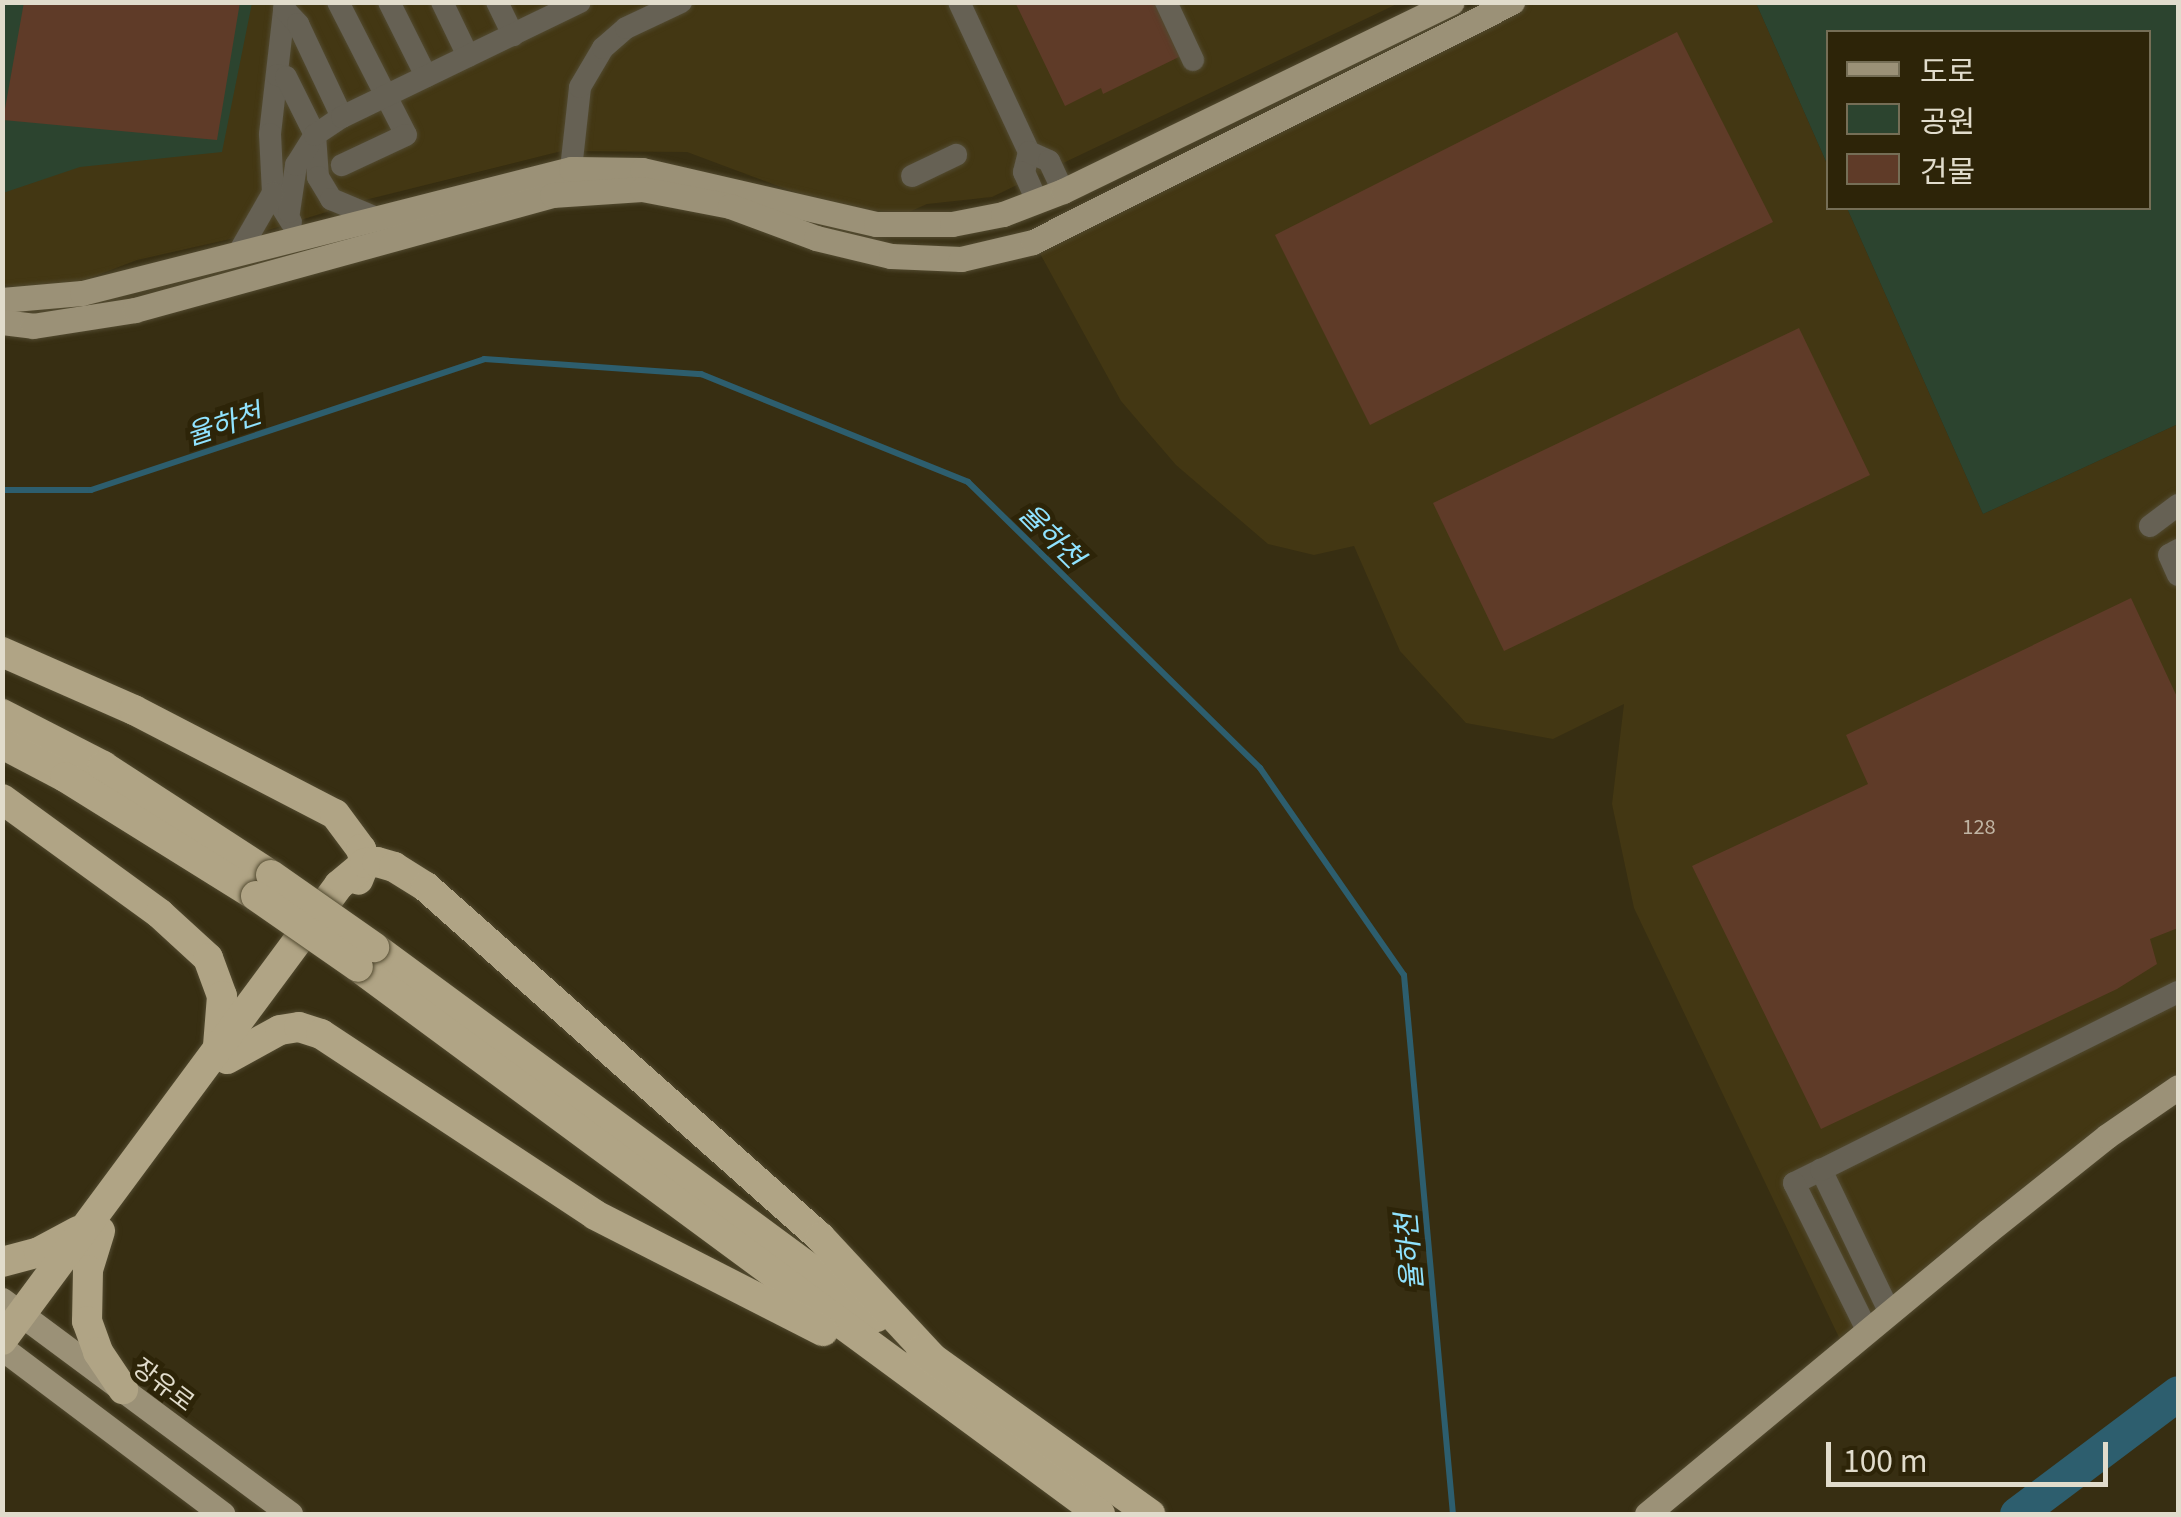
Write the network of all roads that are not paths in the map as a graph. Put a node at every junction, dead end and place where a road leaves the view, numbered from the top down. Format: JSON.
{"nodes":[{"id":1,"x":338,"y":2,"type":"edge"},
{"id":2,"x":389,"y":2,"type":"edge"},
{"id":3,"x":442,"y":2,"type":"edge"},
{"id":4,"x":497,"y":2,"type":"edge"},
{"id":5,"x":580,"y":2,"type":"edge"},
{"id":6,"x":681,"y":2,"type":"edge"},
{"id":7,"x":959,"y":2,"type":"edge"},
{"id":8,"x":1166,"y":2,"type":"edge"},
{"id":9,"x":1512,"y":2,"type":"edge"},
{"id":10,"x":1450,"y":3,"type":"edge"},
{"id":11,"x":284,"y":6,"type":"edge"},
{"id":12,"x":551,"y":9,"type":"edge"},
{"id":13,"x":513,"y":35,"type":"junction"},
{"id":14,"x":468,"y":56,"type":"junction"},
{"id":15,"x":1193,"y":60,"type":"dead end"},
{"id":16,"x":276,"y":75,"type":"junction"},
{"id":17,"x":426,"y":76,"type":"junction"},
{"id":18,"x":384,"y":97,"type":"junction"},
{"id":19,"x":342,"y":117,"type":"junction"},
{"id":20,"x":314,"y":135,"type":"junction"},
{"id":21,"x":1028,"y":152,"type":"junction"},
{"id":22,"x":956,"y":155,"type":"dead end"},
{"id":23,"x":342,"y":165,"type":"dead end"},
{"id":24,"x":571,"y":169,"type":"junction"},
{"id":25,"x":912,"y":176,"type":"dead end"},
{"id":26,"x":1063,"y":191,"type":"junction"},
{"id":27,"x":273,"y":193,"type":"junction"},
{"id":28,"x":1037,"y":201,"type":"junction"},
{"id":29,"x":288,"y":212,"type":"junction"},
{"id":30,"x":374,"y":217,"type":"junction"},
{"id":31,"x":296,"y":238,"type":"junction"},
{"id":32,"x":238,"y":254,"type":"junction"},
{"id":33,"x":303,"y":264,"type":"junction"},
{"id":34,"x":2,"y":300,"type":"edge"},
{"id":35,"x":2,"y":322,"type":"edge"},
{"id":36,"x":2178,"y":505,"type":"edge"},
{"id":37,"x":2150,"y":526,"type":"dead end"},
{"id":38,"x":2178,"y":550,"type":"edge"},
{"id":39,"x":2178,"y":575,"type":"edge"},
{"id":40,"x":2,"y":652,"type":"edge"},
{"id":41,"x":2,"y":714,"type":"edge"},
{"id":42,"x":2,"y":744,"type":"edge"},
{"id":43,"x":2,"y":799,"type":"edge"},
{"id":44,"x":364,"y":863,"type":"junction"},
{"id":45,"x":263,"y":886,"type":"junction"},
{"id":46,"x":366,"y":957,"type":"junction"},
{"id":47,"x":2178,"y":992,"type":"edge"},
{"id":48,"x":222,"y":1056,"type":"junction"},
{"id":49,"x":2178,"y":1087,"type":"edge"},
{"id":50,"x":1822,"y":1170,"type":"junction"},
{"id":51,"x":95,"y":1228,"type":"junction"},
{"id":52,"x":2,"y":1262,"type":"edge"},
{"id":53,"x":1889,"y":1312,"type":"junction"},
{"id":54,"x":20,"y":1313,"type":"edge"},
{"id":55,"x":1867,"y":1330,"type":"junction"},
{"id":56,"x":6,"y":1348,"type":"edge"},
{"id":57,"x":936,"y":1362,"type":"junction"},
{"id":58,"x":895,"y":1367,"type":"junction"},
{"id":59,"x":123,"y":1389,"type":"junction"},
{"id":60,"x":222,"y":1514,"type":"edge"},
{"id":61,"x":290,"y":1514,"type":"edge"},
{"id":62,"x":1100,"y":1514,"type":"edge"},
{"id":63,"x":1150,"y":1514,"type":"edge"},
{"id":64,"x":1647,"y":1514,"type":"edge"}],
"edges":[{"from":1,"to":18,"type":"lane"},
{"from":2,"to":17,"type":"lane"},
{"from":3,"to":14,"type":"lane"},
{"from":4,"to":13,"type":"lane"},
{"from":5,"to":12,"type":"lane"},
{"from":6,"to":24,"type":"lane"},
{"from":7,"to":21,"type":"lane"},
{"from":8,"to":15,"type":"lane"},
{"from":9,"to":33,"type":"main road"},
{"from":10,"to":26,"type":"main road"},
{"from":11,"to":16,"type":"lane"},
{"from":11,"to":19,"type":"lane"},
{"from":12,"to":13,"type":"lane"},
{"from":13,"to":14,"type":"lane"},
{"from":14,"to":17,"type":"lane"},
{"from":16,"to":20,"type":"lane"},
{"from":16,"to":27,"type":"lane"},
{"from":17,"to":18,"type":"lane"},
{"from":18,"to":19,"type":"lane"},
{"from":18,"to":23,"type":"lane"},
{"from":19,"to":20,"type":"lane"},
{"from":20,"to":29,"type":"lane"},
{"from":20,"to":30,"type":"lane"},
{"from":21,"to":26,"type":"lane"},
{"from":21,"to":28,"type":"lane"},
{"from":22,"to":25,"type":"lane"},
{"from":24,"to":28,"type":"main road"},
{"from":24,"to":30,"type":"main road"},
{"from":26,"to":28,"type":"main road"},
{"from":27,"to":29,"type":"lane"},
{"from":27,"to":32,"type":"lane"},
{"from":29,"to":31,"type":"lane"},
{"from":30,"to":31,"type":"main road"},
{"from":31,"to":32,"type":"main road"},
{"from":31,"to":33,"type":"lane"},
{"from":32,"to":34,"type":"main road"},
{"from":33,"to":35,"type":"main road"},
{"from":36,"to":37,"type":"lane"},
{"from":38,"to":39,"type":"lane"},
{"from":40,"to":44,"type":"highway"},
{"from":41,"to":45,"type":"highway"},
{"from":42,"to":45,"type":"highway"},
{"from":43,"to":48,"type":"highway"},
{"from":44,"to":48,"type":"highway"},
{"from":44,"to":57,"type":"highway"},
{"from":45,"to":46,"type":"highway","bridge":true},
{"from":46,"to":57,"type":"highway"},
{"from":46,"to":58,"type":"highway"},
{"from":47,"to":50,"type":"lane"},
{"from":48,"to":51,"type":"highway"},
{"from":48,"to":58,"type":"highway"},
{"from":49,"to":53,"type":"main road"},
{"from":50,"to":53,"type":"lane"},
{"from":50,"to":55,"type":"lane"},
{"from":51,"to":52,"type":"highway"},
{"from":51,"to":54,"type":"highway"},
{"from":51,"to":59,"type":"highway"},
{"from":53,"to":55,"type":"main road"},
{"from":54,"to":56,"type":"highway"},
{"from":54,"to":59,"type":"main road","name":"장유로"},
{"from":55,"to":64,"type":"main road"},
{"from":56,"to":60,"type":"main road"},
{"from":57,"to":63,"type":"highway"},
{"from":58,"to":62,"type":"highway"},
{"from":59,"to":61,"type":"main road","name":"장유로"}]}
